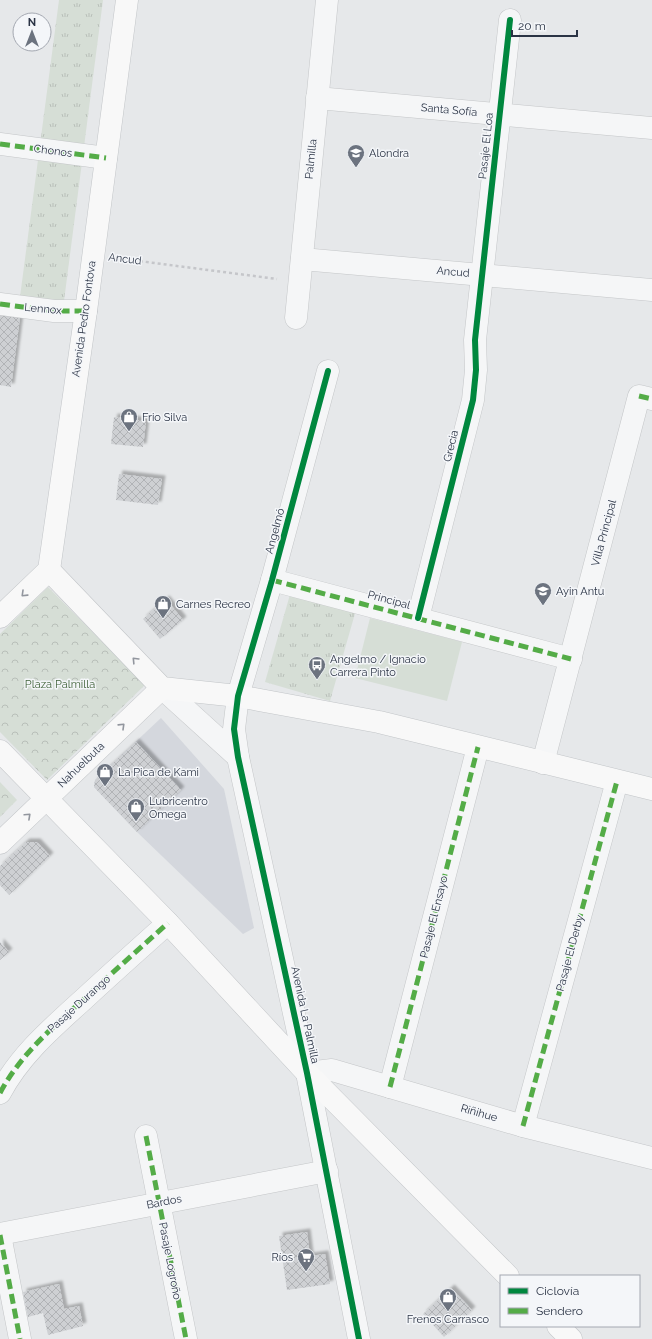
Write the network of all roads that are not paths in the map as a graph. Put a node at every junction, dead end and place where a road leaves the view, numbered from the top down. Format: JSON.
{"nodes":[{"id":1,"x":127,"y":0,"type":"edge"},
{"id":2,"x":327,"y":0,"type":"edge"},
{"id":3,"x":510,"y":20,"type":"dead end"},
{"id":4,"x":317,"y":98,"type":"junction"},
{"id":5,"x":500,"y":114,"type":"junction"},
{"id":6,"x":652,"y":128,"type":"edge"},
{"id":7,"x":0,"y":144,"type":"edge"},
{"id":8,"x":106,"y":158,"type":"junction"},
{"id":9,"x":302,"y":259,"type":"junction"},
{"id":10,"x":482,"y":275,"type":"junction"},
{"id":11,"x":652,"y":290,"type":"edge"},
{"id":12,"x":0,"y":304,"type":"edge"},
{"id":13,"x":86,"y":311,"type":"junction"},
{"id":14,"x":296,"y":318,"type":"dead end"},
{"id":15,"x":328,"y":371,"type":"dead end"},
{"id":16,"x":646,"y":397,"type":"edge"},
{"id":17,"x":49,"y":570,"type":"junction"},
{"id":18,"x":272,"y":580,"type":"junction"},
{"id":19,"x":0,"y":617,"type":"edge"},
{"id":20,"x":418,"y":618,"type":"junction"},
{"id":21,"x":571,"y":658,"type":"junction"},
{"id":22,"x":162,"y":688,"type":"junction"},
{"id":23,"x":238,"y":696,"type":"junction"},
{"id":24,"x":478,"y":747,"type":"junction"},
{"id":25,"x":0,"y":751,"type":"edge"},
{"id":26,"x":238,"y":757,"type":"junction"},
{"id":27,"x":543,"y":763,"type":"junction"},
{"id":28,"x":617,"y":781,"type":"junction"},
{"id":29,"x":652,"y":789,"type":"edge"},
{"id":30,"x":47,"y":798,"type":"junction"},
{"id":31,"x":0,"y":843,"type":"edge"},
{"id":32,"x":168,"y":923,"type":"junction"},
{"id":33,"x":307,"y":1073,"type":"junction"},
{"id":34,"x":390,"y":1087,"type":"junction"},
{"id":35,"x":0,"y":1093,"type":"edge"},
{"id":36,"x":524,"y":1126,"type":"junction"},
{"id":37,"x":146,"y":1136,"type":"dead end"},
{"id":38,"x":652,"y":1158,"type":"edge"},
{"id":39,"x":327,"y":1171,"type":"junction"},
{"id":40,"x":159,"y":1203,"type":"junction"},
{"id":41,"x":0,"y":1234,"type":"edge"},
{"id":42,"x":507,"y":1275,"type":"edge"},
{"id":43,"x":559,"y":1327,"type":"edge"},
{"id":44,"x":20,"y":1339,"type":"edge"},
{"id":45,"x":186,"y":1339,"type":"edge"},
{"id":46,"x":360,"y":1339,"type":"edge"},
{"id":47,"x":571,"y":1339,"type":"edge"}],
"edges":[{"from":1,"to":8,"type":"main road","name":"Avenida Pedro Fontova"},
{"from":2,"to":4,"type":"street","name":"Palmilla"},
{"from":3,"to":5,"type":"street","name":"Pasaje El Loa"},
{"from":4,"to":5,"type":"street","name":"Santa Sofía"},
{"from":4,"to":9,"type":"street","name":"Palmilla"},
{"from":5,"to":6,"type":"street","name":"Santa Sofía"},
{"from":5,"to":10,"type":"street","name":"Pasaje El Loa"},
{"from":7,"to":8,"type":"street","name":"Chonos"},
{"from":8,"to":13,"type":"main road","name":"Avenida Pedro Fontova"},
{"from":9,"to":10,"type":"street","name":"Ancud"},
{"from":9,"to":14,"type":"street","name":"Palmilla"},
{"from":10,"to":11,"type":"street","name":"Ancud"},
{"from":10,"to":20,"type":"street","name":"Grecia"},
{"from":12,"to":13,"type":"street","name":"Lennox"},
{"from":13,"to":17,"type":"main road","name":"Avenida Pedro Fontova"},
{"from":15,"to":18,"type":"street","name":"Angelmó"},
{"from":16,"to":21,"type":"street","name":"Villa Principal"},
{"from":17,"to":19,"type":"main road","one_way":true},
{"from":22,"to":17,"type":"main road","one_way":true},
{"from":18,"to":20,"type":"street","name":"Principal"},
{"from":18,"to":23,"type":"street","name":"Angelmó"},
{"from":20,"to":21,"type":"street","name":"Principal"},
{"from":21,"to":27,"type":"street","name":"Villa Principal"},
{"from":22,"to":23,"type":"main road"},
{"from":22,"to":26,"type":"street"},
{"from":30,"to":22,"type":"main road","name":"Nahuelbuta","one_way":true},
{"from":23,"to":24,"type":"main road"},
{"from":23,"to":26,"type":"street","name":"Avenida La Palmilla"},
{"from":24,"to":27,"type":"main road"},
{"from":24,"to":34,"type":"street","name":"Pasaje El Ensayo"},
{"from":25,"to":30,"type":"main road"},
{"from":26,"to":33,"type":"street","name":"Avenida La Palmilla"},
{"from":27,"to":28,"type":"main road"},
{"from":28,"to":29,"type":"main road"},
{"from":28,"to":36,"type":"street","name":"Pasaje El Derby"},
{"from":31,"to":30,"type":"main road","name":"Nahuelbuta","one_way":true},
{"from":30,"to":32,"type":"main road"},
{"from":32,"to":33,"type":"main road"},
{"from":32,"to":35,"type":"street","name":"Pasaje Durango"},
{"from":33,"to":34,"type":"street","name":"Riñihue"},
{"from":33,"to":39,"type":"street","name":"Avenida La Palmilla"},
{"from":33,"to":42,"type":"main road"},
{"from":34,"to":36,"type":"street","name":"Riñihue"},
{"from":36,"to":38,"type":"street","name":"Riñihue"},
{"from":37,"to":40,"type":"street","name":"Pasaje Logroño"},
{"from":39,"to":40,"type":"street","name":"Bardos"},
{"from":39,"to":46,"type":"street","name":"Avenida La Palmilla"},
{"from":40,"to":41,"type":"street","name":"Bardos"},
{"from":40,"to":45,"type":"street","name":"Pasaje Logroño"},
{"from":41,"to":44,"type":"street"},
{"from":43,"to":47,"type":"main road"}]}
